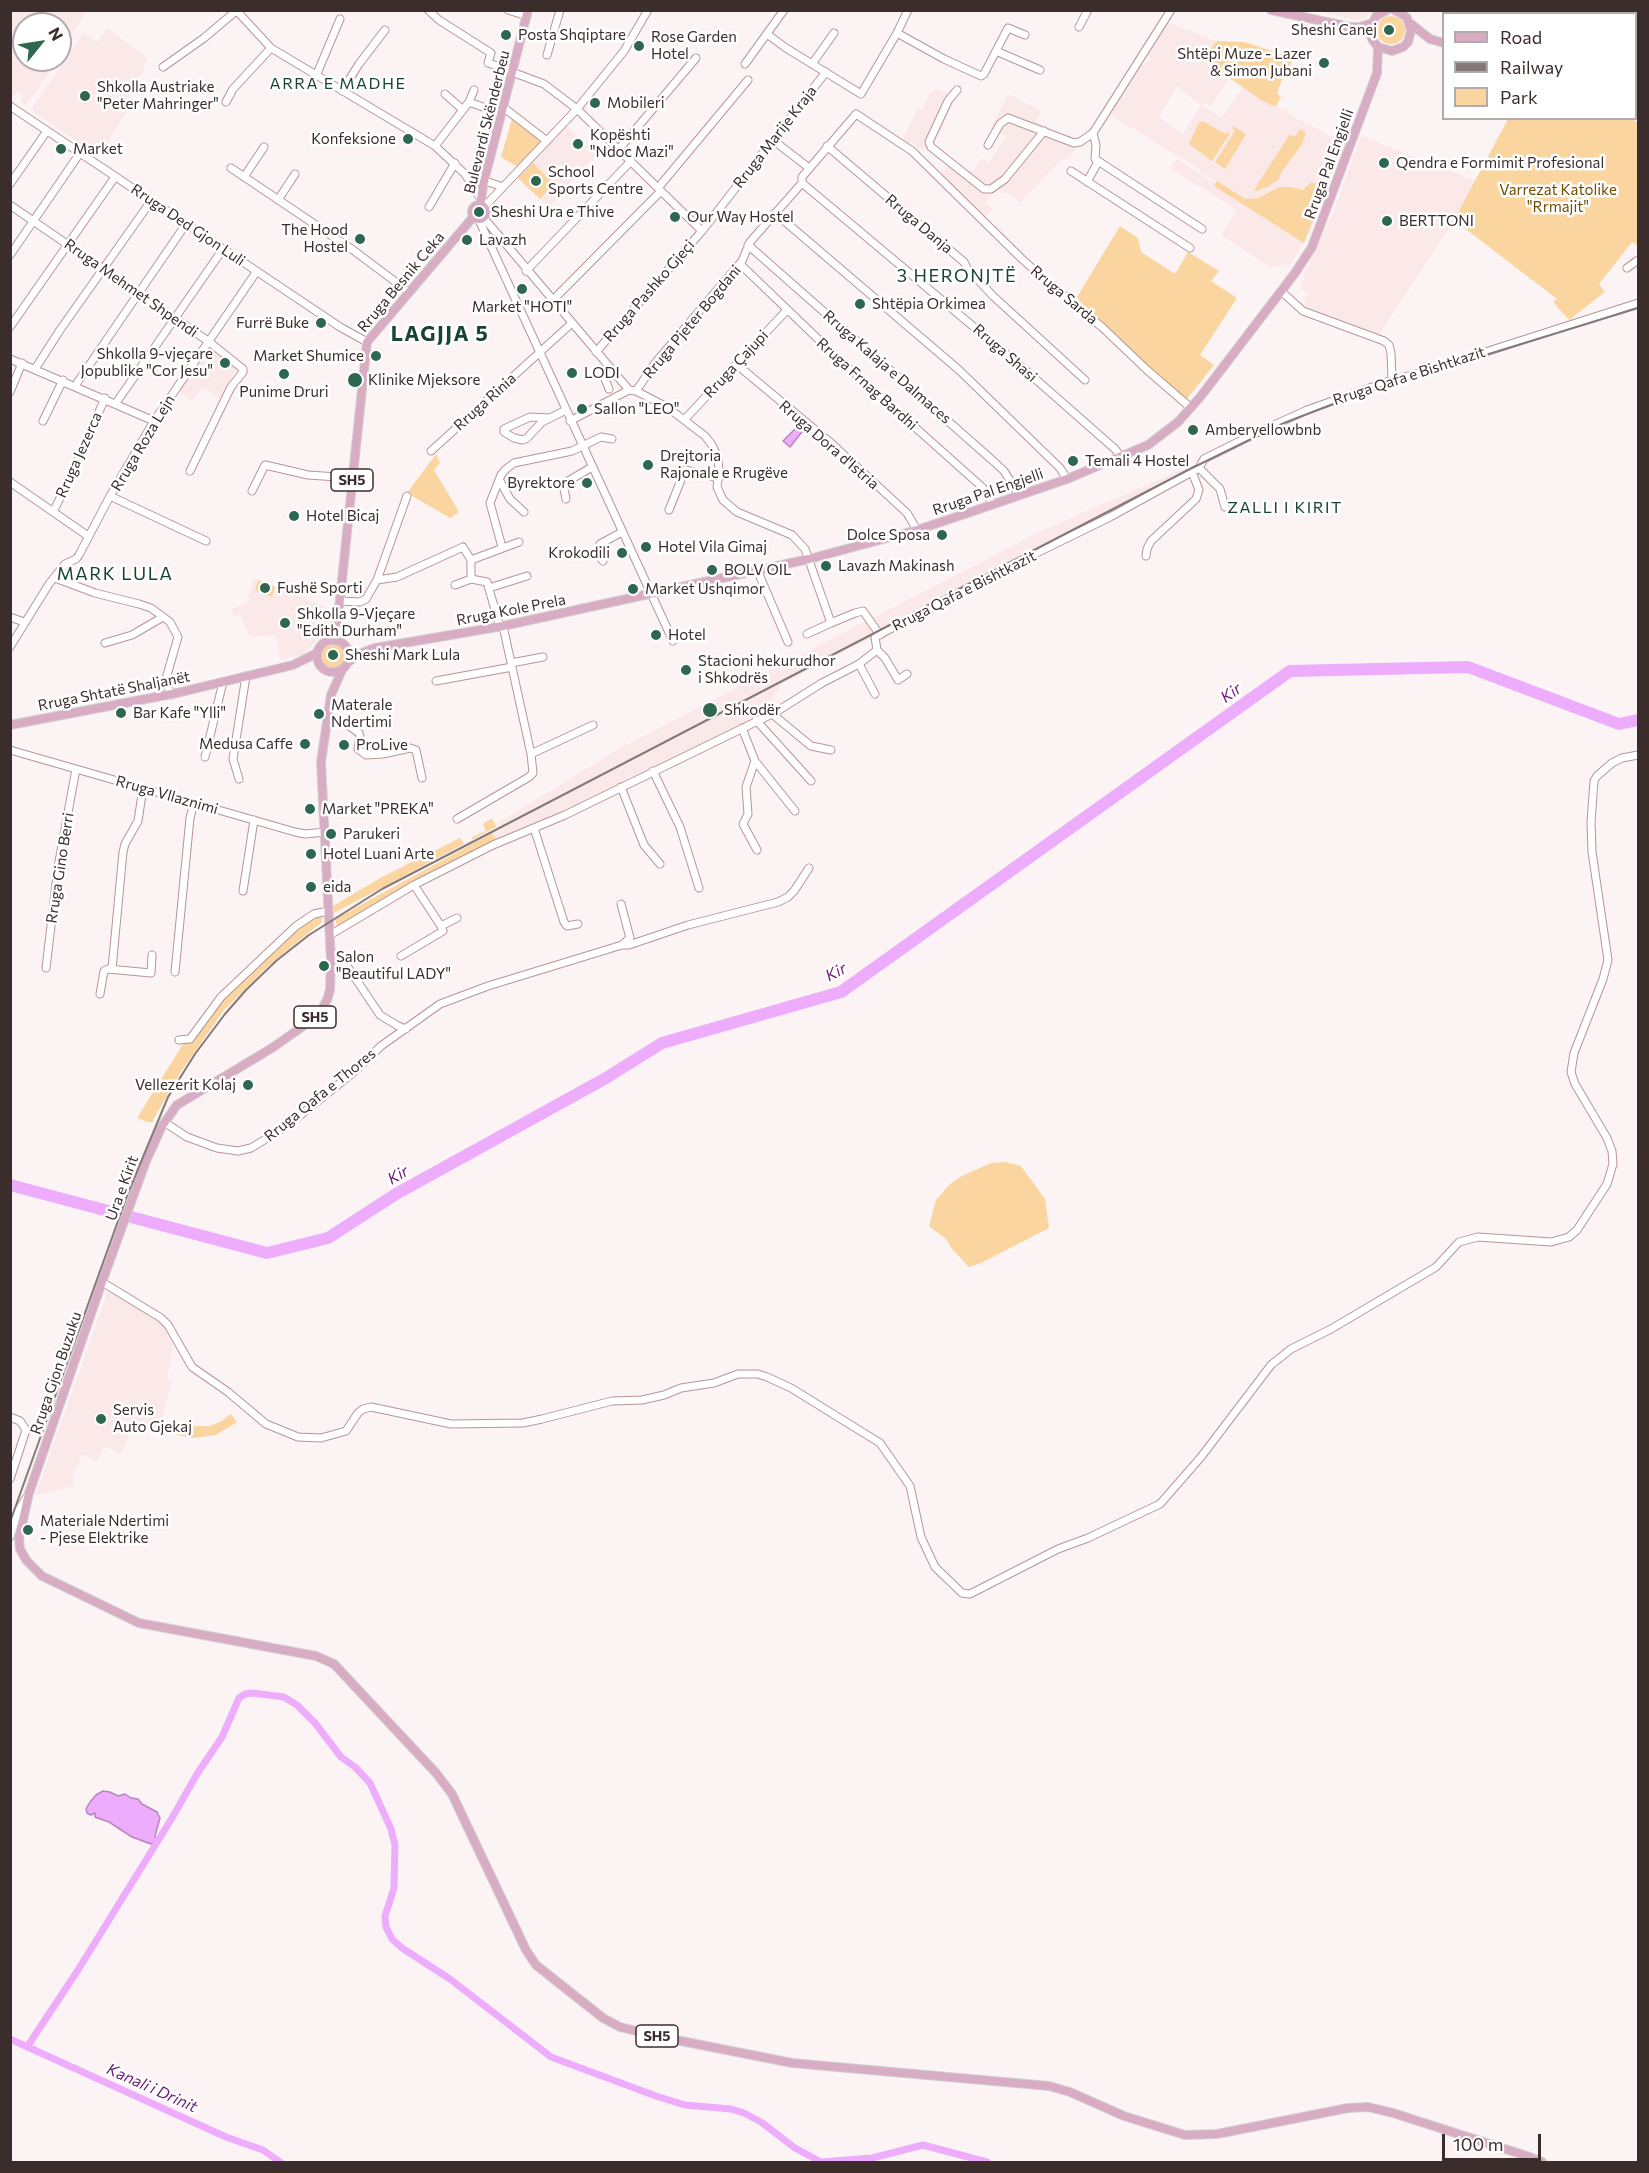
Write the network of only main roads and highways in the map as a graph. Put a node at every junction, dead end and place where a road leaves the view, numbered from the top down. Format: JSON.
{"nodes":[{"id":1,"x":1270,"y":10,"type":"edge"},
{"id":2,"x":1387,"y":10,"type":"edge"},
{"id":3,"x":1399,"y":12,"type":"edge"},
{"id":4,"x":528,"y":13,"type":"edge"},
{"id":5,"x":1301,"y":14,"type":"edge"},
{"id":6,"x":1372,"y":23,"type":"junction"},
{"id":7,"x":1410,"y":24,"type":"junction"},
{"id":8,"x":1350,"y":27,"type":"junction"},
{"id":9,"x":1430,"y":39,"type":"junction"},
{"id":10,"x":1408,"y":42,"type":"junction"},
{"id":11,"x":1375,"y":43,"type":"junction"},
{"id":12,"x":1442,"y":43,"type":"edge"},
{"id":13,"x":1392,"y":51,"type":"junction"},
{"id":14,"x":1377,"y":73,"type":"junction"},
{"id":15,"x":478,"y":217,"type":"joint"},
{"id":16,"x":651,"y":594,"type":"joint"},
{"id":17,"x":338,"y":618,"type":"junction"},
{"id":18,"x":330,"y":640,"type":"junction"},
{"id":19,"x":344,"y":645,"type":"junction"},
{"id":20,"x":375,"y":648,"type":"junction"},
{"id":21,"x":317,"y":653,"type":"junction"},
{"id":22,"x":348,"y":662,"type":"junction"},
{"id":23,"x":293,"y":665,"type":"junction"},
{"id":24,"x":325,"y":670,"type":"junction"},
{"id":25,"x":342,"y":670,"type":"junction"},
{"id":26,"x":331,"y":695,"type":"junction"},
{"id":27,"x":10,"y":725,"type":"edge"},
{"id":28,"x":110,"y":1261,"type":"joint"},
{"id":29,"x":1542,"y":2163,"type":"edge"}],
"edges":[{"from":1,"to":5,"type":"main road"},
{"from":2,"to":6,"type":"main road"},
{"from":3,"to":7,"type":"main road"},
{"from":4,"to":15,"type":"main road","name":"Bulevardi Skënderbeu"},
{"from":5,"to":8,"type":"main road"},
{"from":6,"to":8,"type":"main road"},
{"from":6,"to":11,"type":"main road","name":"Rruga Pal Engjelli"},
{"from":7,"to":9,"type":"main road"},
{"from":7,"to":10,"type":"main road"},
{"from":8,"to":11,"type":"main road"},
{"from":9,"to":10,"type":"main road"},
{"from":9,"to":12,"type":"main road"},
{"from":10,"to":13,"type":"main road"},
{"from":11,"to":13,"type":"main road"},
{"from":11,"to":14,"type":"main road","name":"Rruga Pal Engjelli"},
{"from":13,"to":14,"type":"main road","name":"Rruga Pal Engjelli"},
{"from":14,"to":16,"type":"main road","name":"Rruga Pal Engjelli"},
{"from":15,"to":17,"type":"main road","name":"Rruga Besnik Ceka","number":"SH5"},
{"from":16,"to":20,"type":"main road","name":"Rruga Kole Prela"},
{"from":17,"to":18,"type":"main road","name":"Rruga Besnik Ceka","number":"SH5"},
{"from":17,"to":19,"type":"main road","name":"Rruga Besnik Ceka","number":"SH5"},
{"from":18,"to":19,"type":"main road"},
{"from":18,"to":21,"type":"main road","number":"SH5"},
{"from":19,"to":20,"type":"main road","name":"Rruga Kole Prela"},
{"from":19,"to":22,"type":"main road","number":"SH5"},
{"from":20,"to":22,"type":"main road","name":"Rruga Kole Prela"},
{"from":21,"to":23,"type":"main road","name":"Rruga Shtatë Shaljanët"},
{"from":21,"to":24,"type":"main road","number":"SH5"},
{"from":22,"to":25,"type":"main road","number":"SH5"},
{"from":23,"to":24,"type":"main road","name":"Rruga Shtatë Shaljanët"},
{"from":23,"to":27,"type":"main road","name":"Rruga Shtatë Shaljanët"},
{"from":24,"to":25,"type":"main road"},
{"from":24,"to":26,"type":"main road","number":"SH5"},
{"from":25,"to":26,"type":"main road","number":"SH5"},
{"from":26,"to":28,"type":"main road","name":"Ura e Kirit","number":"SH5"},
{"from":28,"to":29,"type":"main road","name":"Rruga Gjon Buzuku","number":"SH5"}]}
